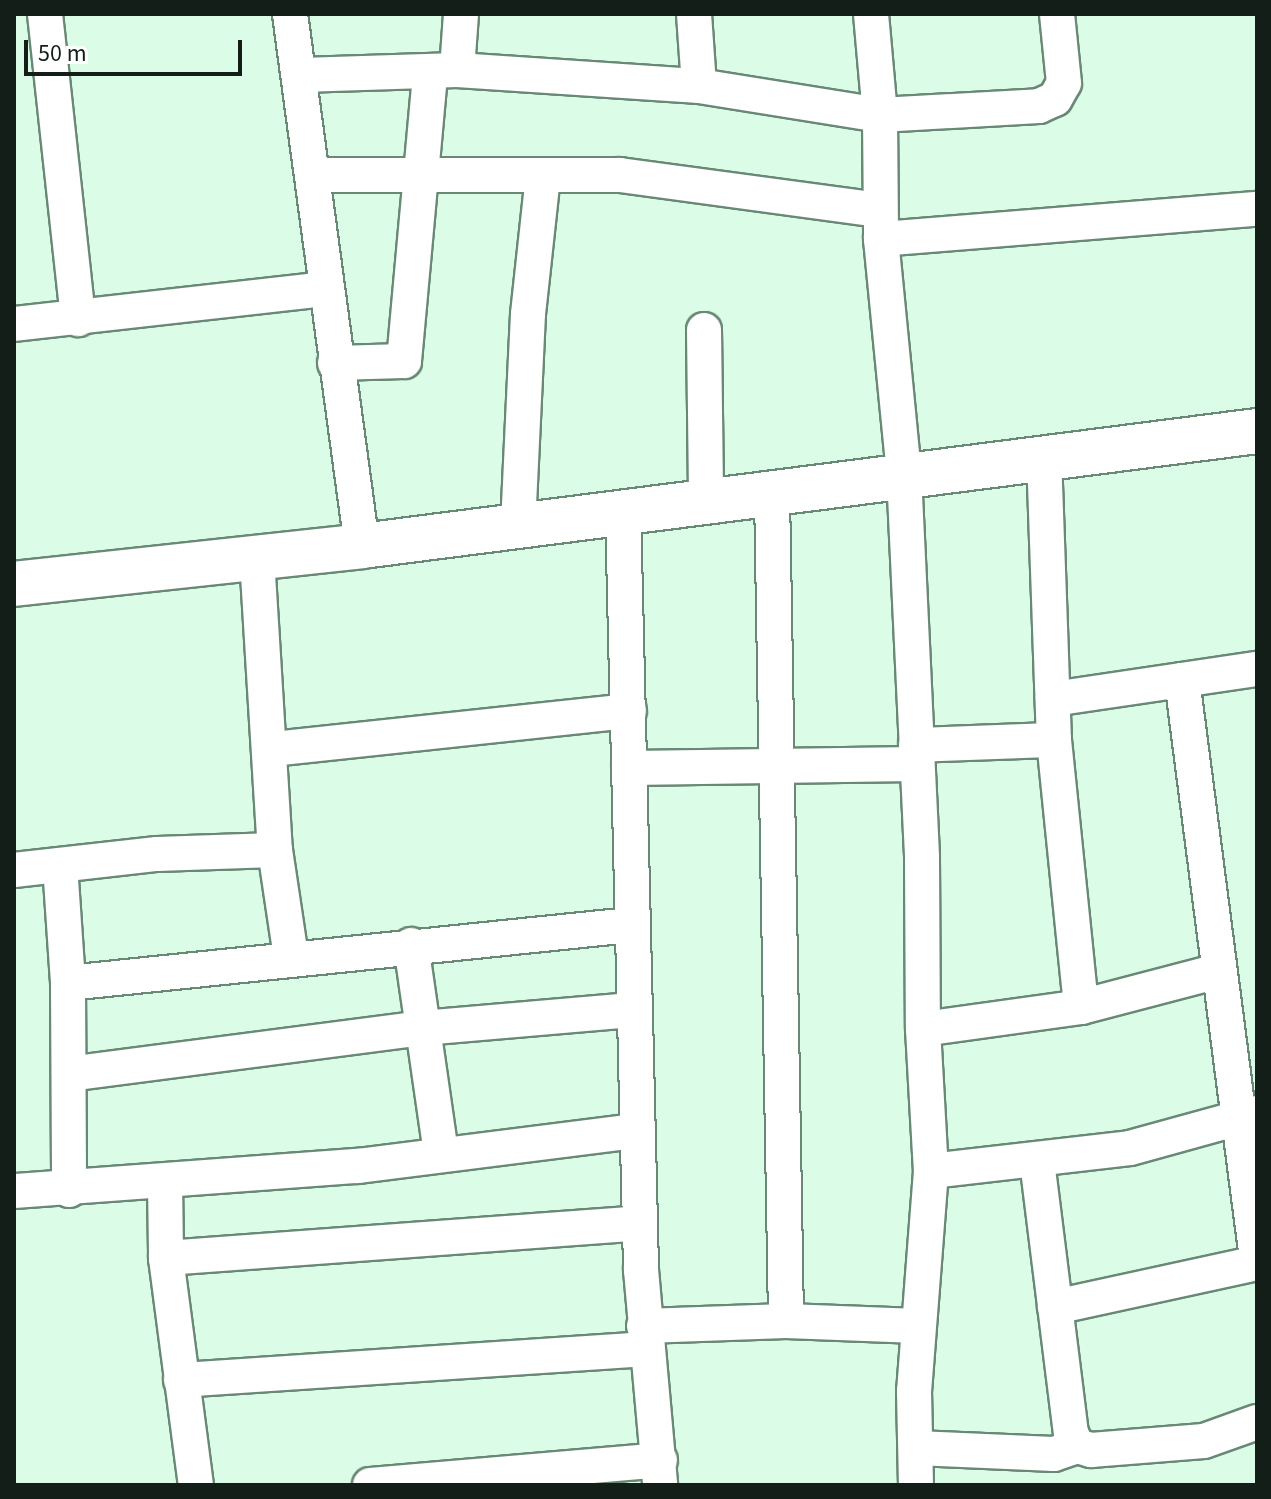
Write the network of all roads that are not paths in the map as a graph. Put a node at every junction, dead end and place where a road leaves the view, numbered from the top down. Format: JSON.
{"nodes":[{"id":1,"x":45,"y":14,"type":"edge"},
{"id":2,"x":290,"y":14,"type":"edge"},
{"id":3,"x":461,"y":14,"type":"edge"},
{"id":4,"x":694,"y":14,"type":"edge"},
{"id":5,"x":871,"y":14,"type":"edge"},
{"id":6,"x":1057,"y":14,"type":"edge"},
{"id":7,"x":444,"y":71,"type":"junction"},
{"id":8,"x":301,"y":75,"type":"junction"},
{"id":9,"x":699,"y":86,"type":"junction"},
{"id":10,"x":880,"y":115,"type":"junction"},
{"id":11,"x":423,"y":171,"type":"junction"},
{"id":12,"x":314,"y":175,"type":"junction"},
{"id":13,"x":543,"y":176,"type":"junction"},
{"id":14,"x":1257,"y":209,"type":"edge"},
{"id":15,"x":881,"y":225,"type":"junction"},
{"id":16,"x":325,"y":289,"type":"junction"},
{"id":17,"x":78,"y":319,"type":"junction"},
{"id":18,"x":14,"y":324,"type":"edge"},
{"id":19,"x":704,"y":330,"type":"dead end"},
{"id":20,"x":335,"y":363,"type":"junction"},
{"id":21,"x":1257,"y":431,"type":"edge"},
{"id":22,"x":1044,"y":455,"type":"junction"},
{"id":23,"x":904,"y":474,"type":"junction"},
{"id":24,"x":772,"y":492,"type":"junction"},
{"id":25,"x":706,"y":502,"type":"junction"},
{"id":26,"x":623,"y":510,"type":"junction"},
{"id":27,"x":518,"y":526,"type":"junction"},
{"id":28,"x":362,"y":546,"type":"junction"},
{"id":29,"x":257,"y":558,"type":"junction"},
{"id":30,"x":14,"y":584,"type":"edge"},
{"id":31,"x":1257,"y":669,"type":"edge"},
{"id":32,"x":1182,"y":680,"type":"junction"},
{"id":33,"x":1053,"y":699,"type":"junction"},
{"id":34,"x":629,"y":711,"type":"junction"},
{"id":35,"x":1054,"y":740,"type":"junction"},
{"id":36,"x":272,"y":749,"type":"junction"},
{"id":37,"x":916,"y":755,"type":"junction"},
{"id":38,"x":776,"y":765,"type":"junction"},
{"id":39,"x":629,"y":768,"type":"junction"},
{"id":40,"x":275,"y":850,"type":"junction"},
{"id":41,"x":60,"y":865,"type":"junction"},
{"id":42,"x":14,"y":870,"type":"edge"},
{"id":43,"x":630,"y":925,"type":"junction"},
{"id":44,"x":411,"y":945,"type":"junction"},
{"id":45,"x":291,"y":957,"type":"junction"},
{"id":46,"x":1218,"y":971,"type":"junction"},
{"id":47,"x":68,"y":983,"type":"junction"},
{"id":48,"x":1081,"y":1007,"type":"junction"},
{"id":49,"x":632,"y":1010,"type":"junction"},
{"id":50,"x":422,"y":1028,"type":"junction"},
{"id":51,"x":923,"y":1029,"type":"junction"},
{"id":52,"x":69,"y":1074,"type":"junction"},
{"id":53,"x":1248,"y":1114,"type":"edge"},
{"id":54,"x":637,"y":1131,"type":"junction"},
{"id":55,"x":441,"y":1153,"type":"junction"},
{"id":56,"x":1037,"y":1161,"type":"junction"},
{"id":57,"x":931,"y":1171,"type":"junction"},
{"id":58,"x":165,"y":1182,"type":"junction"},
{"id":59,"x":69,"y":1190,"type":"junction"},
{"id":60,"x":14,"y":1191,"type":"edge"},
{"id":61,"x":640,"y":1223,"type":"junction"},
{"id":62,"x":166,"y":1258,"type":"junction"},
{"id":63,"x":1257,"y":1260,"type":"edge"},
{"id":64,"x":1055,"y":1307,"type":"junction"},
{"id":65,"x":786,"y":1321,"type":"junction"},
{"id":66,"x":918,"y":1326,"type":"junction"},
{"id":67,"x":645,"y":1338,"type":"junction"},
{"id":68,"x":181,"y":1380,"type":"junction"},
{"id":69,"x":1257,"y":1422,"type":"edge"},
{"id":70,"x":916,"y":1448,"type":"junction"},
{"id":71,"x":1062,"y":1461,"type":"edge"},
{"id":72,"x":660,"y":1472,"type":"edge"},
{"id":73,"x":423,"y":1482,"type":"edge"},
{"id":74,"x":196,"y":1485,"type":"edge"},
{"id":75,"x":370,"y":1485,"type":"edge"},
{"id":76,"x":916,"y":1485,"type":"edge"}],
"edges":[{"from":1,"to":17,"type":"street"},
{"from":2,"to":8,"type":"street"},
{"from":3,"to":7,"type":"street"},
{"from":4,"to":9,"type":"street"},
{"from":5,"to":10,"type":"street"},
{"from":6,"to":10,"type":"street"},
{"from":7,"to":8,"type":"street"},
{"from":7,"to":9,"type":"street"},
{"from":7,"to":11,"type":"street"},
{"from":8,"to":12,"type":"street"},
{"from":9,"to":10,"type":"street"},
{"from":10,"to":15,"type":"street"},
{"from":11,"to":12,"type":"street"},
{"from":11,"to":13,"type":"street"},
{"from":11,"to":20,"type":"street"},
{"from":12,"to":16,"type":"street"},
{"from":13,"to":15,"type":"street"},
{"from":13,"to":27,"type":"street"},
{"from":14,"to":15,"type":"street"},
{"from":15,"to":23,"type":"street"},
{"from":16,"to":17,"type":"street"},
{"from":16,"to":20,"type":"street"},
{"from":17,"to":18,"type":"street"},
{"from":19,"to":25,"type":"street"},
{"from":20,"to":28,"type":"street"},
{"from":21,"to":22,"type":"street"},
{"from":22,"to":23,"type":"street"},
{"from":22,"to":33,"type":"street"},
{"from":23,"to":24,"type":"street"},
{"from":23,"to":37,"type":"street"},
{"from":24,"to":25,"type":"street"},
{"from":24,"to":38,"type":"street"},
{"from":25,"to":26,"type":"street"},
{"from":26,"to":27,"type":"street"},
{"from":26,"to":34,"type":"street"},
{"from":27,"to":28,"type":"street"},
{"from":28,"to":29,"type":"street"},
{"from":29,"to":30,"type":"street"},
{"from":29,"to":36,"type":"street"},
{"from":31,"to":32,"type":"street"},
{"from":32,"to":33,"type":"street"},
{"from":32,"to":46,"type":"street"},
{"from":33,"to":35,"type":"street"},
{"from":34,"to":36,"type":"street"},
{"from":34,"to":39,"type":"street"},
{"from":35,"to":37,"type":"street"},
{"from":35,"to":48,"type":"street"},
{"from":36,"to":40,"type":"street"},
{"from":37,"to":38,"type":"street"},
{"from":37,"to":51,"type":"street"},
{"from":38,"to":39,"type":"street"},
{"from":38,"to":65,"type":"street"},
{"from":39,"to":43,"type":"street"},
{"from":40,"to":41,"type":"street"},
{"from":40,"to":45,"type":"street"},
{"from":41,"to":42,"type":"street"},
{"from":41,"to":47,"type":"street"},
{"from":43,"to":44,"type":"street"},
{"from":43,"to":49,"type":"street"},
{"from":44,"to":45,"type":"street"},
{"from":44,"to":50,"type":"street"},
{"from":45,"to":47,"type":"street"},
{"from":46,"to":48,"type":"street"},
{"from":46,"to":53,"type":"street"},
{"from":47,"to":52,"type":"street"},
{"from":48,"to":51,"type":"street"},
{"from":49,"to":50,"type":"street"},
{"from":49,"to":54,"type":"street"},
{"from":50,"to":52,"type":"street"},
{"from":50,"to":55,"type":"street"},
{"from":51,"to":57,"type":"street"},
{"from":52,"to":59,"type":"street"},
{"from":53,"to":56,"type":"street"},
{"from":53,"to":63,"type":"street"},
{"from":54,"to":55,"type":"street"},
{"from":54,"to":61,"type":"street"},
{"from":55,"to":58,"type":"street"},
{"from":56,"to":57,"type":"street"},
{"from":56,"to":64,"type":"street"},
{"from":57,"to":66,"type":"street"},
{"from":58,"to":59,"type":"street"},
{"from":58,"to":62,"type":"street"},
{"from":59,"to":60,"type":"street"},
{"from":61,"to":62,"type":"street"},
{"from":61,"to":67,"type":"street"},
{"from":62,"to":68,"type":"street"},
{"from":63,"to":64,"type":"street"},
{"from":64,"to":71,"type":"street"},
{"from":65,"to":66,"type":"street"},
{"from":65,"to":67,"type":"street"},
{"from":66,"to":70,"type":"street"},
{"from":67,"to":68,"type":"street"},
{"from":67,"to":72,"type":"street"},
{"from":68,"to":74,"type":"street"},
{"from":69,"to":71,"type":"street"},
{"from":70,"to":71,"type":"street"},
{"from":70,"to":76,"type":"street"},
{"from":72,"to":73,"type":"street"},
{"from":73,"to":75,"type":"street"}]}
